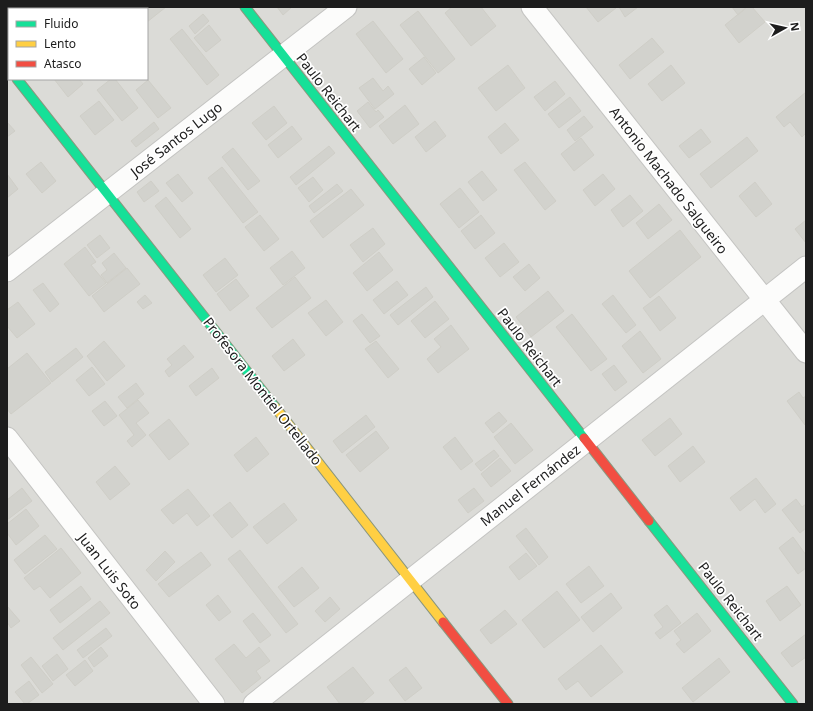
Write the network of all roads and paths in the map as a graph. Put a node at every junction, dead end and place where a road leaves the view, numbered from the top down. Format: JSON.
{"nodes":[{"id":1,"x":245,"y":7,"type":"edge"},
{"id":2,"x":346,"y":7,"type":"edge"},
{"id":3,"x":532,"y":7,"type":"edge"},
{"id":4,"x":282,"y":56,"type":"junction"},
{"id":5,"x":18,"y":80,"type":"edge"},
{"id":6,"x":107,"y":193,"type":"junction"},
{"id":7,"x":806,"y":267,"type":"edge"},
{"id":8,"x":7,"y":271,"type":"edge"},
{"id":9,"x":764,"y":299,"type":"junction"},
{"id":10,"x":806,"y":352,"type":"edge"},
{"id":11,"x":7,"y":438,"type":"edge"},
{"id":12,"x":586,"y":440,"type":"junction"},
{"id":13,"x":411,"y":579,"type":"junction"},
{"id":14,"x":214,"y":704,"type":"edge"},
{"id":15,"x":254,"y":704,"type":"edge"},
{"id":16,"x":508,"y":704,"type":"edge"},
{"id":17,"x":793,"y":704,"type":"edge"}],
"edges":[{"from":1,"to":4,"type":"street","name":"Paulo Reichart"},
{"from":2,"to":4,"type":"street","name":"José Santos Lugo"},
{"from":3,"to":9,"type":"street","name":"Antonio Machado Salgueiro"},
{"from":4,"to":6,"type":"street","name":"José Santos Lugo"},
{"from":4,"to":12,"type":"street","name":"Paulo Reichart"},
{"from":5,"to":6,"type":"street","name":"Profesora Montiel Ortellado"},
{"from":6,"to":8,"type":"street","name":"José Santos Lugo"},
{"from":6,"to":13,"type":"street","name":"Profesora Montiel Ortellado"},
{"from":7,"to":9,"type":"street","name":"Manuel Fernández"},
{"from":9,"to":10,"type":"street","name":"Antonio Machado Salgueiro"},
{"from":9,"to":12,"type":"street","name":"Manuel Fernández"},
{"from":11,"to":14,"type":"street","name":"Juan Luis Soto"},
{"from":12,"to":13,"type":"street","name":"Manuel Fernández"},
{"from":12,"to":17,"type":"street","name":"Paulo Reichart"},
{"from":13,"to":15,"type":"street","name":"Manuel Fernández"},
{"from":13,"to":16,"type":"street","name":"Profesora Montiel Ortellado"}]}
